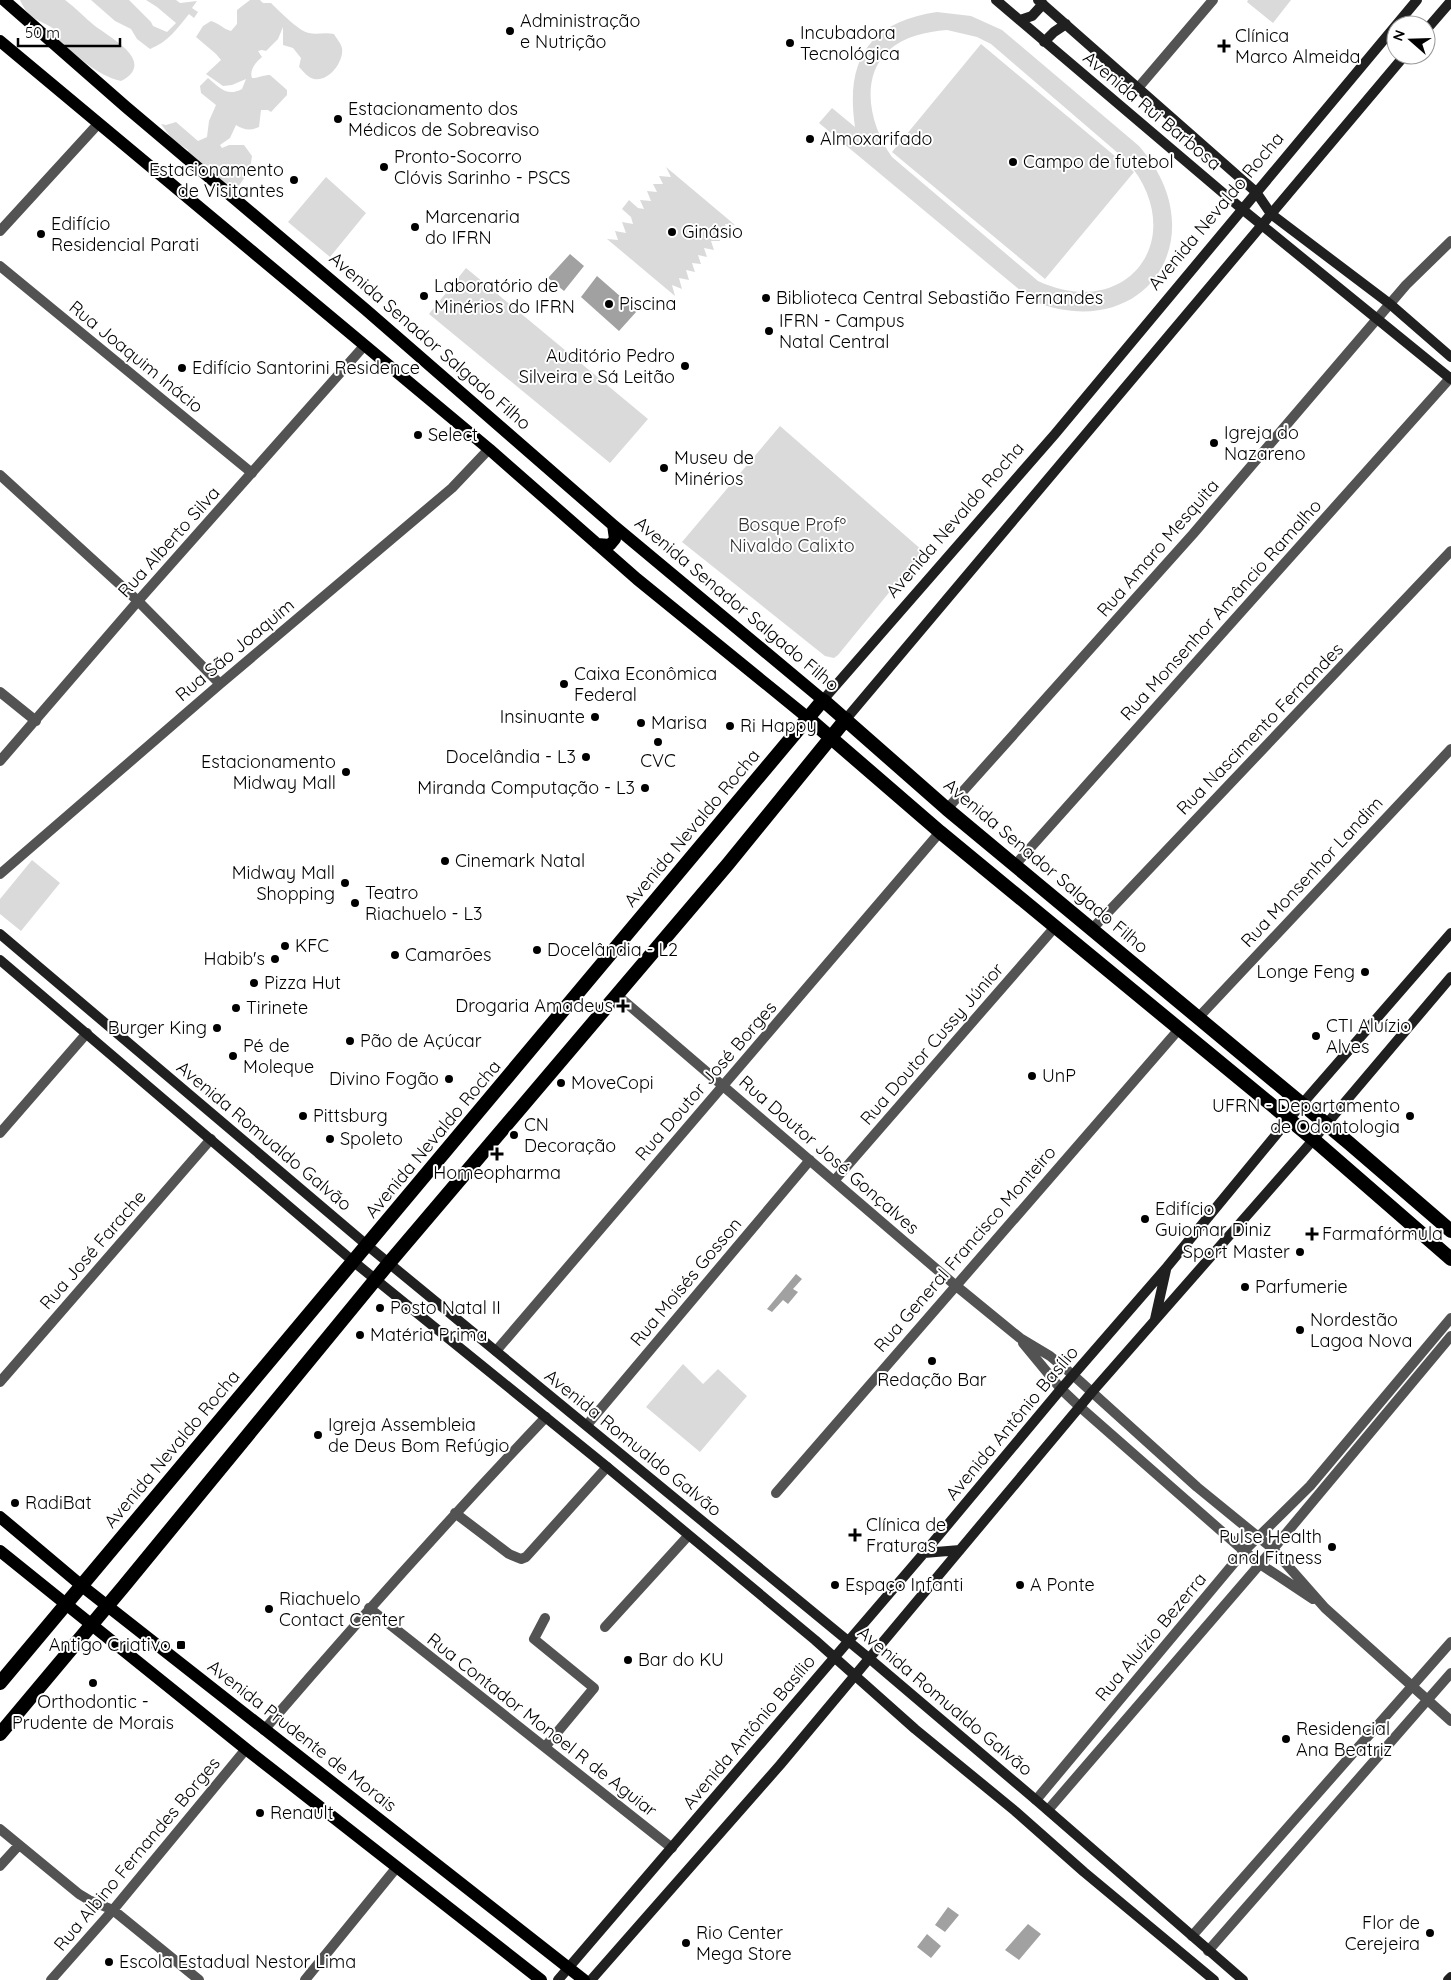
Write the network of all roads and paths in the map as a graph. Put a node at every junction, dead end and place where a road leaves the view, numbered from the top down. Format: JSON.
{"nodes":[{"id":1,"x":4,"y":0,"type":"edge"},
{"id":2,"x":996,"y":0,"type":"edge"},
{"id":3,"x":1213,"y":0,"type":"edge"},
{"id":4,"x":1417,"y":0,"type":"edge"},
{"id":5,"x":1451,"y":1,"type":"edge"},
{"id":6,"x":1040,"y":2,"type":"edge"},
{"id":7,"x":1436,"y":18,"type":"edge"},
{"id":8,"x":1020,"y":20,"type":"junction"},
{"id":9,"x":1066,"y":24,"type":"junction"},
{"id":10,"x":0,"y":40,"type":"edge"},
{"id":11,"x":1044,"y":42,"type":"junction"},
{"id":12,"x":1397,"y":65,"type":"edge"},
{"id":13,"x":1138,"y":88,"type":"junction"},
{"id":14,"x":98,"y":124,"type":"junction"},
{"id":15,"x":1256,"y":192,"type":"junction"},
{"id":16,"x":1242,"y":209,"type":"junction"},
{"id":17,"x":1272,"y":214,"type":"junction"},
{"id":18,"x":1263,"y":226,"type":"junction"},
{"id":19,"x":0,"y":231,"type":"edge"},
{"id":20,"x":1451,"y":241,"type":"edge"},
{"id":21,"x":0,"y":266,"type":"edge"},
{"id":22,"x":1390,"y":304,"type":"junction"},
{"id":23,"x":1378,"y":319,"type":"junction"},
{"id":24,"x":364,"y":346,"type":"junction"},
{"id":25,"x":1451,"y":357,"type":"edge"},
{"id":26,"x":1451,"y":378,"type":"edge"},
{"id":27,"x":489,"y":449,"type":"junction"},
{"id":28,"x":252,"y":473,"type":"junction"},
{"id":29,"x":0,"y":475,"type":"edge"},
{"id":30,"x":613,"y":524,"type":"junction"},
{"id":31,"x":598,"y":544,"type":"junction"},
{"id":32,"x":1451,"y":551,"type":"edge"},
{"id":33,"x":138,"y":601,"type":"junction"},
{"id":34,"x":220,"y":684,"type":"junction"},
{"id":35,"x":0,"y":692,"type":"edge"},
{"id":36,"x":823,"y":700,"type":"junction"},
{"id":37,"x":808,"y":718,"type":"junction"},
{"id":38,"x":846,"y":719,"type":"junction"},
{"id":39,"x":36,"y":721,"type":"junction"},
{"id":40,"x":831,"y":737,"type":"junction"},
{"id":41,"x":1451,"y":749,"type":"edge"},
{"id":42,"x":0,"y":761,"type":"edge"},
{"id":43,"x":947,"y":808,"type":"junction"},
{"id":44,"x":940,"y":832,"type":"junction"},
{"id":45,"x":1015,"y":865,"type":"junction"},
{"id":46,"x":0,"y":874,"type":"edge"},
{"id":47,"x":1055,"y":928,"type":"junction"},
{"id":48,"x":1092,"y":929,"type":"junction"},
{"id":49,"x":1451,"y":933,"type":"edge"},
{"id":50,"x":0,"y":934,"type":"edge"},
{"id":51,"x":2,"y":964,"type":"edge"},
{"id":52,"x":1451,"y":977,"type":"edge"},
{"id":53,"x":617,"y":995,"type":"junction"},
{"id":54,"x":1198,"y":1018,"type":"junction"},
{"id":55,"x":1180,"y":1028,"type":"junction"},
{"id":56,"x":86,"y":1033,"type":"junction"},
{"id":57,"x":724,"y":1086,"type":"junction"},
{"id":58,"x":1302,"y":1105,"type":"junction"},
{"id":59,"x":1289,"y":1119,"type":"junction"},
{"id":60,"x":1326,"y":1124,"type":"junction"},
{"id":61,"x":0,"y":1134,"type":"edge"},
{"id":62,"x":211,"y":1139,"type":"junction"},
{"id":63,"x":1313,"y":1139,"type":"junction"},
{"id":64,"x":810,"y":1160,"type":"junction"},
{"id":65,"x":834,"y":1182,"type":"junction"},
{"id":66,"x":1451,"y":1231,"type":"edge"},
{"id":67,"x":368,"y":1246,"type":"junction"},
{"id":68,"x":1451,"y":1259,"type":"edge"},
{"id":69,"x":354,"y":1262,"type":"junction"},
{"id":70,"x":389,"y":1263,"type":"junction"},
{"id":71,"x":1167,"y":1267,"type":"junction"},
{"id":72,"x":376,"y":1279,"type":"junction"},
{"id":73,"x":955,"y":1285,"type":"junction"},
{"id":74,"x":1451,"y":1318,"type":"edge"},
{"id":75,"x":1154,"y":1320,"type":"junction"},
{"id":76,"x":1442,"y":1328,"type":"junction"},
{"id":77,"x":1451,"y":1336,"type":"edge"},
{"id":78,"x":1020,"y":1338,"type":"junction"},
{"id":79,"x":496,"y":1351,"type":"junction"},
{"id":80,"x":1073,"y":1376,"type":"junction"},
{"id":81,"x":0,"y":1382,"type":"edge"},
{"id":82,"x":1061,"y":1389,"type":"junction"},
{"id":83,"x":1092,"y":1392,"type":"junction"},
{"id":84,"x":1080,"y":1407,"type":"junction"},
{"id":85,"x":546,"y":1417,"type":"junction"},
{"id":86,"x":587,"y":1425,"type":"junction"},
{"id":87,"x":1328,"y":1464,"type":"junction"},
{"id":88,"x":607,"y":1466,"type":"junction"},
{"id":89,"x":1337,"y":1471,"type":"junction"},
{"id":90,"x":776,"y":1493,"type":"dead end"},
{"id":91,"x":1220,"y":1506,"type":"junction"},
{"id":92,"x":455,"y":1513,"type":"junction"},
{"id":93,"x":0,"y":1517,"type":"edge"},
{"id":94,"x":1208,"y":1520,"type":"junction"},
{"id":95,"x":688,"y":1536,"type":"junction"},
{"id":96,"x":1258,"y":1536,"type":"junction"},
{"id":97,"x":1272,"y":1549,"type":"junction"},
{"id":98,"x":960,"y":1550,"type":"junction"},
{"id":99,"x":0,"y":1551,"type":"edge"},
{"id":100,"x":1244,"y":1551,"type":"junction"},
{"id":101,"x":924,"y":1553,"type":"junction"},
{"id":102,"x":1260,"y":1564,"type":"junction"},
{"id":103,"x":82,"y":1586,"type":"junction"},
{"id":104,"x":67,"y":1604,"type":"junction"},
{"id":105,"x":108,"y":1606,"type":"junction"},
{"id":106,"x":369,"y":1608,"type":"junction"},
{"id":107,"x":1325,"y":1608,"type":"junction"},
{"id":108,"x":545,"y":1618,"type":"dead end"},
{"id":109,"x":92,"y":1624,"type":"junction"},
{"id":110,"x":605,"y":1627,"type":"dead end"},
{"id":111,"x":849,"y":1641,"type":"junction"},
{"id":112,"x":1451,"y":1642,"type":"edge"},
{"id":113,"x":834,"y":1657,"type":"junction"},
{"id":114,"x":870,"y":1658,"type":"junction"},
{"id":115,"x":1451,"y":1673,"type":"edge"},
{"id":116,"x":855,"y":1676,"type":"junction"},
{"id":117,"x":0,"y":1684,"type":"edge"},
{"id":118,"x":1412,"y":1686,"type":"junction"},
{"id":119,"x":1428,"y":1700,"type":"junction"},
{"id":120,"x":1451,"y":1721,"type":"edge"},
{"id":121,"x":264,"y":1730,"type":"junction"},
{"id":122,"x":0,"y":1734,"type":"edge"},
{"id":123,"x":544,"y":1747,"type":"junction"},
{"id":124,"x":246,"y":1750,"type":"junction"},
{"id":125,"x":1036,"y":1800,"type":"junction"},
{"id":126,"x":1048,"y":1810,"type":"junction"},
{"id":127,"x":0,"y":1829,"type":"edge"},
{"id":128,"x":19,"y":1845,"type":"junction"},
{"id":129,"x":672,"y":1848,"type":"junction"},
{"id":130,"x":0,"y":1866,"type":"edge"},
{"id":131,"x":397,"y":1867,"type":"junction"},
{"id":132,"x":113,"y":1910,"type":"junction"},
{"id":133,"x":1192,"y":1936,"type":"junction"},
{"id":134,"x":1208,"y":1951,"type":"junction"},
{"id":135,"x":568,"y":1968,"type":"junction"},
{"id":136,"x":1451,"y":1977,"type":"edge"},
{"id":137,"x":51,"y":1980,"type":"edge"},
{"id":138,"x":199,"y":1980,"type":"edge"},
{"id":139,"x":305,"y":1980,"type":"edge"},
{"id":140,"x":541,"y":1980,"type":"edge"},
{"id":141,"x":558,"y":1980,"type":"edge"},
{"id":142,"x":584,"y":1980,"type":"edge"},
{"id":143,"x":591,"y":1980,"type":"edge"},
{"id":144,"x":1214,"y":1980,"type":"edge"},
{"id":145,"x":1243,"y":1980,"type":"edge"},
{"id":146,"x":1448,"y":1980,"type":"edge"}],
"edges":[{"from":1,"to":30,"type":"main road","name":"Avenida Senador Salgado Filho"},
{"from":2,"to":8,"type":"main road","name":"Avenida Rui Barbosa"},
{"from":3,"to":13,"type":"street"},
{"from":4,"to":15,"type":"main road","name":"Avenida Nevaldo Rocha"},
{"from":5,"to":7,"type":"main road"},
{"from":6,"to":8,"type":"main road"},
{"from":6,"to":9,"type":"main road","name":"Avenida Rui Barbosa"},
{"from":8,"to":11,"type":"main road","name":"Avenida Rui Barbosa"},
{"from":9,"to":11,"type":"main road"},
{"from":9,"to":13,"type":"main road","name":"Avenida Rui Barbosa"},
{"from":10,"to":14,"type":"main road"},
{"from":11,"to":16,"type":"main road","name":"Avenida Rui Barbosa"},
{"from":12,"to":17,"type":"main road"},
{"from":13,"to":15,"type":"main road","name":"Avenida Rui Barbosa"},
{"from":14,"to":19,"type":"street"},
{"from":14,"to":24,"type":"main road"},
{"from":15,"to":16,"type":"main road","name":"Avenida Nevaldo Rocha"},
{"from":15,"to":17,"type":"main road","name":"Avenida Rui Barbosa"},
{"from":16,"to":18,"type":"main road","name":"Avenida Rui Barbosa"},
{"from":16,"to":36,"type":"main road","name":"Avenida Nevaldo Rocha"},
{"from":17,"to":18,"type":"main road"},
{"from":17,"to":22,"type":"main road","name":"Avenida Rui Barbosa"},
{"from":18,"to":23,"type":"main road","name":"Avenida Rui Barbosa"},
{"from":18,"to":38,"type":"main road"},
{"from":20,"to":22,"type":"street","name":"Rua Amaro Mesquita"},
{"from":21,"to":28,"type":"street","name":"Rua Joaquim Inácio"},
{"from":22,"to":23,"type":"street","name":"Rua Amaro Mesquita"},
{"from":22,"to":25,"type":"main road","name":"Avenida Rui Barbosa"},
{"from":23,"to":26,"type":"main road","name":"Avenida Rui Barbosa"},
{"from":23,"to":43,"type":"street","name":"Rua Amaro Mesquita"},
{"from":24,"to":27,"type":"main road"},
{"from":24,"to":28,"type":"street","name":"Rua Alberto Silva"},
{"from":26,"to":45,"type":"street","name":"Rua Monsenhor Amâncio Ramalho"},
{"from":27,"to":31,"type":"main road"},
{"from":27,"to":34,"type":"street","name":"Rua São Joaquim"},
{"from":28,"to":33,"type":"street","name":"Rua Alberto Silva"},
{"from":29,"to":33,"type":"street"},
{"from":30,"to":31,"type":"main road"},
{"from":30,"to":36,"type":"main road","name":"Avenida Senador Salgado Filho"},
{"from":31,"to":37,"type":"main road"},
{"from":32,"to":48,"type":"street","name":"Rua Nascimento Fernandes"},
{"from":33,"to":34,"type":"street"},
{"from":33,"to":39,"type":"street","name":"Rua Alberto Silva"},
{"from":34,"to":46,"type":"street","name":"Rua São Joaquim"},
{"from":35,"to":39,"type":"street"},
{"from":36,"to":37,"type":"highway","name":"Avenida Nevaldo Rocha"},
{"from":36,"to":38,"type":"highway","name":"Avenida Senador Salgado Filho"},
{"from":37,"to":40,"type":"highway"},
{"from":37,"to":67,"type":"highway","name":"Avenida Nevaldo Rocha"},
{"from":38,"to":40,"type":"highway"},
{"from":38,"to":43,"type":"highway","name":"Avenida Senador Salgado Filho"},
{"from":39,"to":42,"type":"street","name":"Rua Alberto Silva"},
{"from":40,"to":44,"type":"highway"},
{"from":40,"to":53,"type":"highway"},
{"from":41,"to":54,"type":"street","name":"Rua Monsenhor Landim"},
{"from":43,"to":45,"type":"highway","name":"Avenida Senador Salgado Filho"},
{"from":44,"to":47,"type":"highway"},
{"from":44,"to":57,"type":"street","name":"Rua Doutor José Borges"},
{"from":45,"to":48,"type":"highway","name":"Avenida Senador Salgado Filho"},
{"from":47,"to":55,"type":"highway"},
{"from":47,"to":65,"type":"street","name":"Rua Doutor Cussy Júnior"},
{"from":48,"to":54,"type":"highway","name":"Avenida Senador Salgado Filho"},
{"from":49,"to":58,"type":"main road","name":"Avenida Antônio Basílio"},
{"from":50,"to":67,"type":"main road","name":"Avenida Romualdo Galvão"},
{"from":51,"to":56,"type":"main road","name":"Avenida Romualdo Galvão"},
{"from":52,"to":60,"type":"main road"},
{"from":53,"to":57,"type":"street","name":"Rua Doutor José Gonçalves"},
{"from":53,"to":70,"type":"highway"},
{"from":54,"to":58,"type":"highway","name":"Avenida Senador Salgado Filho"},
{"from":55,"to":59,"type":"highway"},
{"from":55,"to":73,"type":"street","name":"Rua General Francisco Monteiro"},
{"from":56,"to":61,"type":"street"},
{"from":56,"to":62,"type":"main road","name":"Avenida Romualdo Galvão"},
{"from":57,"to":64,"type":"street","name":"Rua Doutor José Gonçalves"},
{"from":57,"to":79,"type":"street","name":"Rua Doutor José Borges"},
{"from":58,"to":59,"type":"main road","name":"Avenida Antônio Basílio"},
{"from":58,"to":60,"type":"highway","name":"Avenida Senador Salgado Filho"},
{"from":59,"to":63,"type":"highway"},
{"from":59,"to":71,"type":"main road","name":"Avenida Antônio Basílio"},
{"from":60,"to":63,"type":"main road"},
{"from":60,"to":66,"type":"highway","name":"Avenida Senador Salgado Filho"},
{"from":62,"to":69,"type":"main road","name":"Avenida Romualdo Galvão"},
{"from":62,"to":81,"type":"street","name":"Rua José Farache"},
{"from":63,"to":68,"type":"highway"},
{"from":63,"to":75,"type":"main road"},
{"from":64,"to":65,"type":"street","name":"Rua Doutor José Gonçalves"},
{"from":64,"to":86,"type":"street","name":"Rua Moisés Gosson"},
{"from":65,"to":73,"type":"street","name":"Rua Doutor José Gonçalves"},
{"from":67,"to":69,"type":"highway","name":"Avenida Nevaldo Rocha"},
{"from":67,"to":70,"type":"main road","name":"Avenida Romualdo Galvão"},
{"from":69,"to":72,"type":"main road","name":"Avenida Romualdo Galvão"},
{"from":69,"to":103,"type":"highway","name":"Avenida Nevaldo Rocha"},
{"from":70,"to":72,"type":"highway"},
{"from":70,"to":79,"type":"main road","name":"Avenida Romualdo Galvão"},
{"from":71,"to":75,"type":"main road"},
{"from":71,"to":80,"type":"main road","name":"Avenida Antônio Basílio"},
{"from":72,"to":85,"type":"main road","name":"Avenida Romualdo Galvão"},
{"from":72,"to":105,"type":"highway"},
{"from":73,"to":78,"type":"street","name":"Rua Doutor José Gonçalves"},
{"from":73,"to":90,"type":"street","name":"Rua General Francisco Monteiro"},
{"from":74,"to":76,"type":"street","name":"Rua Aluízio Bezerra"},
{"from":75,"to":83,"type":"main road"},
{"from":76,"to":77,"type":"street"},
{"from":76,"to":87,"type":"street","name":"Rua Aluízio Bezerra"},
{"from":77,"to":89,"type":"street","name":"Rua Aluízio Bezerra"},
{"from":78,"to":80,"type":"street","name":"Rua Doutor José Gonçalves"},
{"from":78,"to":82,"type":"street","name":"Rua Doutor José Gonçalves"},
{"from":79,"to":86,"type":"main road","name":"Avenida Romualdo Galvão"},
{"from":80,"to":82,"type":"main road","name":"Avenida Antônio Basílio"},
{"from":80,"to":83,"type":"street","name":"Rua Doutor José Gonçalves"},
{"from":82,"to":84,"type":"street","name":"Rua Doutor José Gonçalves"},
{"from":82,"to":101,"type":"main road","name":"Avenida Antônio Basílio"},
{"from":83,"to":84,"type":"main road"},
{"from":83,"to":91,"type":"street","name":"Rua Doutor José Gonçalves"},
{"from":84,"to":94,"type":"street","name":"Rua Doutor José Gonçalves"},
{"from":84,"to":98,"type":"main road"},
{"from":85,"to":88,"type":"main road","name":"Avenida Romualdo Galvão"},
{"from":85,"to":92,"type":"street"},
{"from":86,"to":111,"type":"main road","name":"Avenida Romualdo Galvão"},
{"from":87,"to":89,"type":"street"},
{"from":87,"to":96,"type":"street","name":"Rua Aluízio Bezerra"},
{"from":88,"to":92,"type":"street"},
{"from":88,"to":95,"type":"main road","name":"Avenida Romualdo Galvão"},
{"from":89,"to":97,"type":"street","name":"Rua Aluízio Bezerra"},
{"from":91,"to":94,"type":"street"},
{"from":91,"to":96,"type":"street","name":"Rua Doutor José Gonçalves"},
{"from":92,"to":106,"type":"street"},
{"from":93,"to":103,"type":"main road","name":"Avenida Prudente de Morais"},
{"from":94,"to":100,"type":"street","name":"Rua Doutor José Gonçalves"},
{"from":95,"to":110,"type":"street"},
{"from":95,"to":113,"type":"main road","name":"Avenida Romualdo Galvão"},
{"from":96,"to":97,"type":"street","name":"Rua Doutor José Gonçalves"},
{"from":96,"to":100,"type":"street","name":"Rua Aluízio Bezerra"},
{"from":97,"to":102,"type":"street","name":"Rua Aluízio Bezerra"},
{"from":97,"to":107,"type":"street","name":"Rua Doutor José Gonçalves"},
{"from":98,"to":101,"type":"main road"},
{"from":98,"to":114,"type":"main road"},
{"from":99,"to":104,"type":"main road"},
{"from":100,"to":102,"type":"street","name":"Rua Doutor José Gonçalves"},
{"from":100,"to":125,"type":"street","name":"Rua Aluízio Bezerra"},
{"from":101,"to":111,"type":"main road","name":"Avenida Antônio Basílio"},
{"from":102,"to":107,"type":"street","name":"Rua Doutor José Gonçalves"},
{"from":102,"to":126,"type":"street","name":"Rua Aluízio Bezerra"},
{"from":103,"to":104,"type":"highway","name":"Avenida Nevaldo Rocha"},
{"from":103,"to":105,"type":"main road","name":"Avenida Prudente de Morais"},
{"from":104,"to":109,"type":"main road"},
{"from":104,"to":117,"type":"highway","name":"Avenida Nevaldo Rocha"},
{"from":105,"to":109,"type":"highway"},
{"from":105,"to":121,"type":"main road","name":"Avenida Prudente de Morais"},
{"from":106,"to":121,"type":"street"},
{"from":106,"to":123,"type":"street","name":"Rua Contador Monoel R de Aguiar"},
{"from":107,"to":118,"type":"street","name":"Rua Doutor José Gonçalves"},
{"from":108,"to":123,"type":"street"},
{"from":109,"to":122,"type":"highway"},
{"from":109,"to":124,"type":"main road"},
{"from":111,"to":113,"type":"main road","name":"Avenida Antônio Basílio"},
{"from":111,"to":114,"type":"main road","name":"Avenida Romualdo Galvão"},
{"from":112,"to":118,"type":"street"},
{"from":113,"to":116,"type":"main road","name":"Avenida Romualdo Galvão"},
{"from":113,"to":129,"type":"main road","name":"Avenida Antônio Basílio"},
{"from":114,"to":116,"type":"main road"},
{"from":114,"to":125,"type":"main road","name":"Avenida Romualdo Galvão"},
{"from":115,"to":119,"type":"street"},
{"from":116,"to":143,"type":"main road"},
{"from":116,"to":144,"type":"main road","name":"Avenida Romualdo Galvão"},
{"from":118,"to":119,"type":"street","name":"Rua Doutor José Gonçalves"},
{"from":118,"to":133,"type":"street"},
{"from":119,"to":120,"type":"street","name":"Rua Doutor José Gonçalves"},
{"from":119,"to":134,"type":"street"},
{"from":121,"to":135,"type":"main road","name":"Avenida Prudente de Morais"},
{"from":123,"to":129,"type":"street","name":"Rua Contador Monoel R de Aguiar"},
{"from":124,"to":131,"type":"main road"},
{"from":124,"to":132,"type":"street","name":"Rua Albino Fernandes Borges"},
{"from":125,"to":126,"type":"main road","name":"Avenida Romualdo Galvão"},
{"from":126,"to":133,"type":"main road","name":"Avenida Romualdo Galvão"},
{"from":127,"to":128,"type":"street"},
{"from":128,"to":130,"type":"street"},
{"from":128,"to":132,"type":"street"},
{"from":129,"to":135,"type":"main road","name":"Avenida Antônio Basílio"},
{"from":131,"to":139,"type":"street"},
{"from":131,"to":140,"type":"main road"},
{"from":132,"to":137,"type":"street","name":"Rua Albino Fernandes Borges"},
{"from":132,"to":138,"type":"street"},
{"from":133,"to":134,"type":"main road","name":"Avenida Romualdo Galvão"},
{"from":134,"to":145,"type":"main road","name":"Avenida Romualdo Galvão"},
{"from":135,"to":141,"type":"main road","name":"Avenida Antônio Basílio"},
{"from":135,"to":142,"type":"main road","name":"Avenida Prudente de Morais"},
{"from":136,"to":146,"type":"main road"}]}
